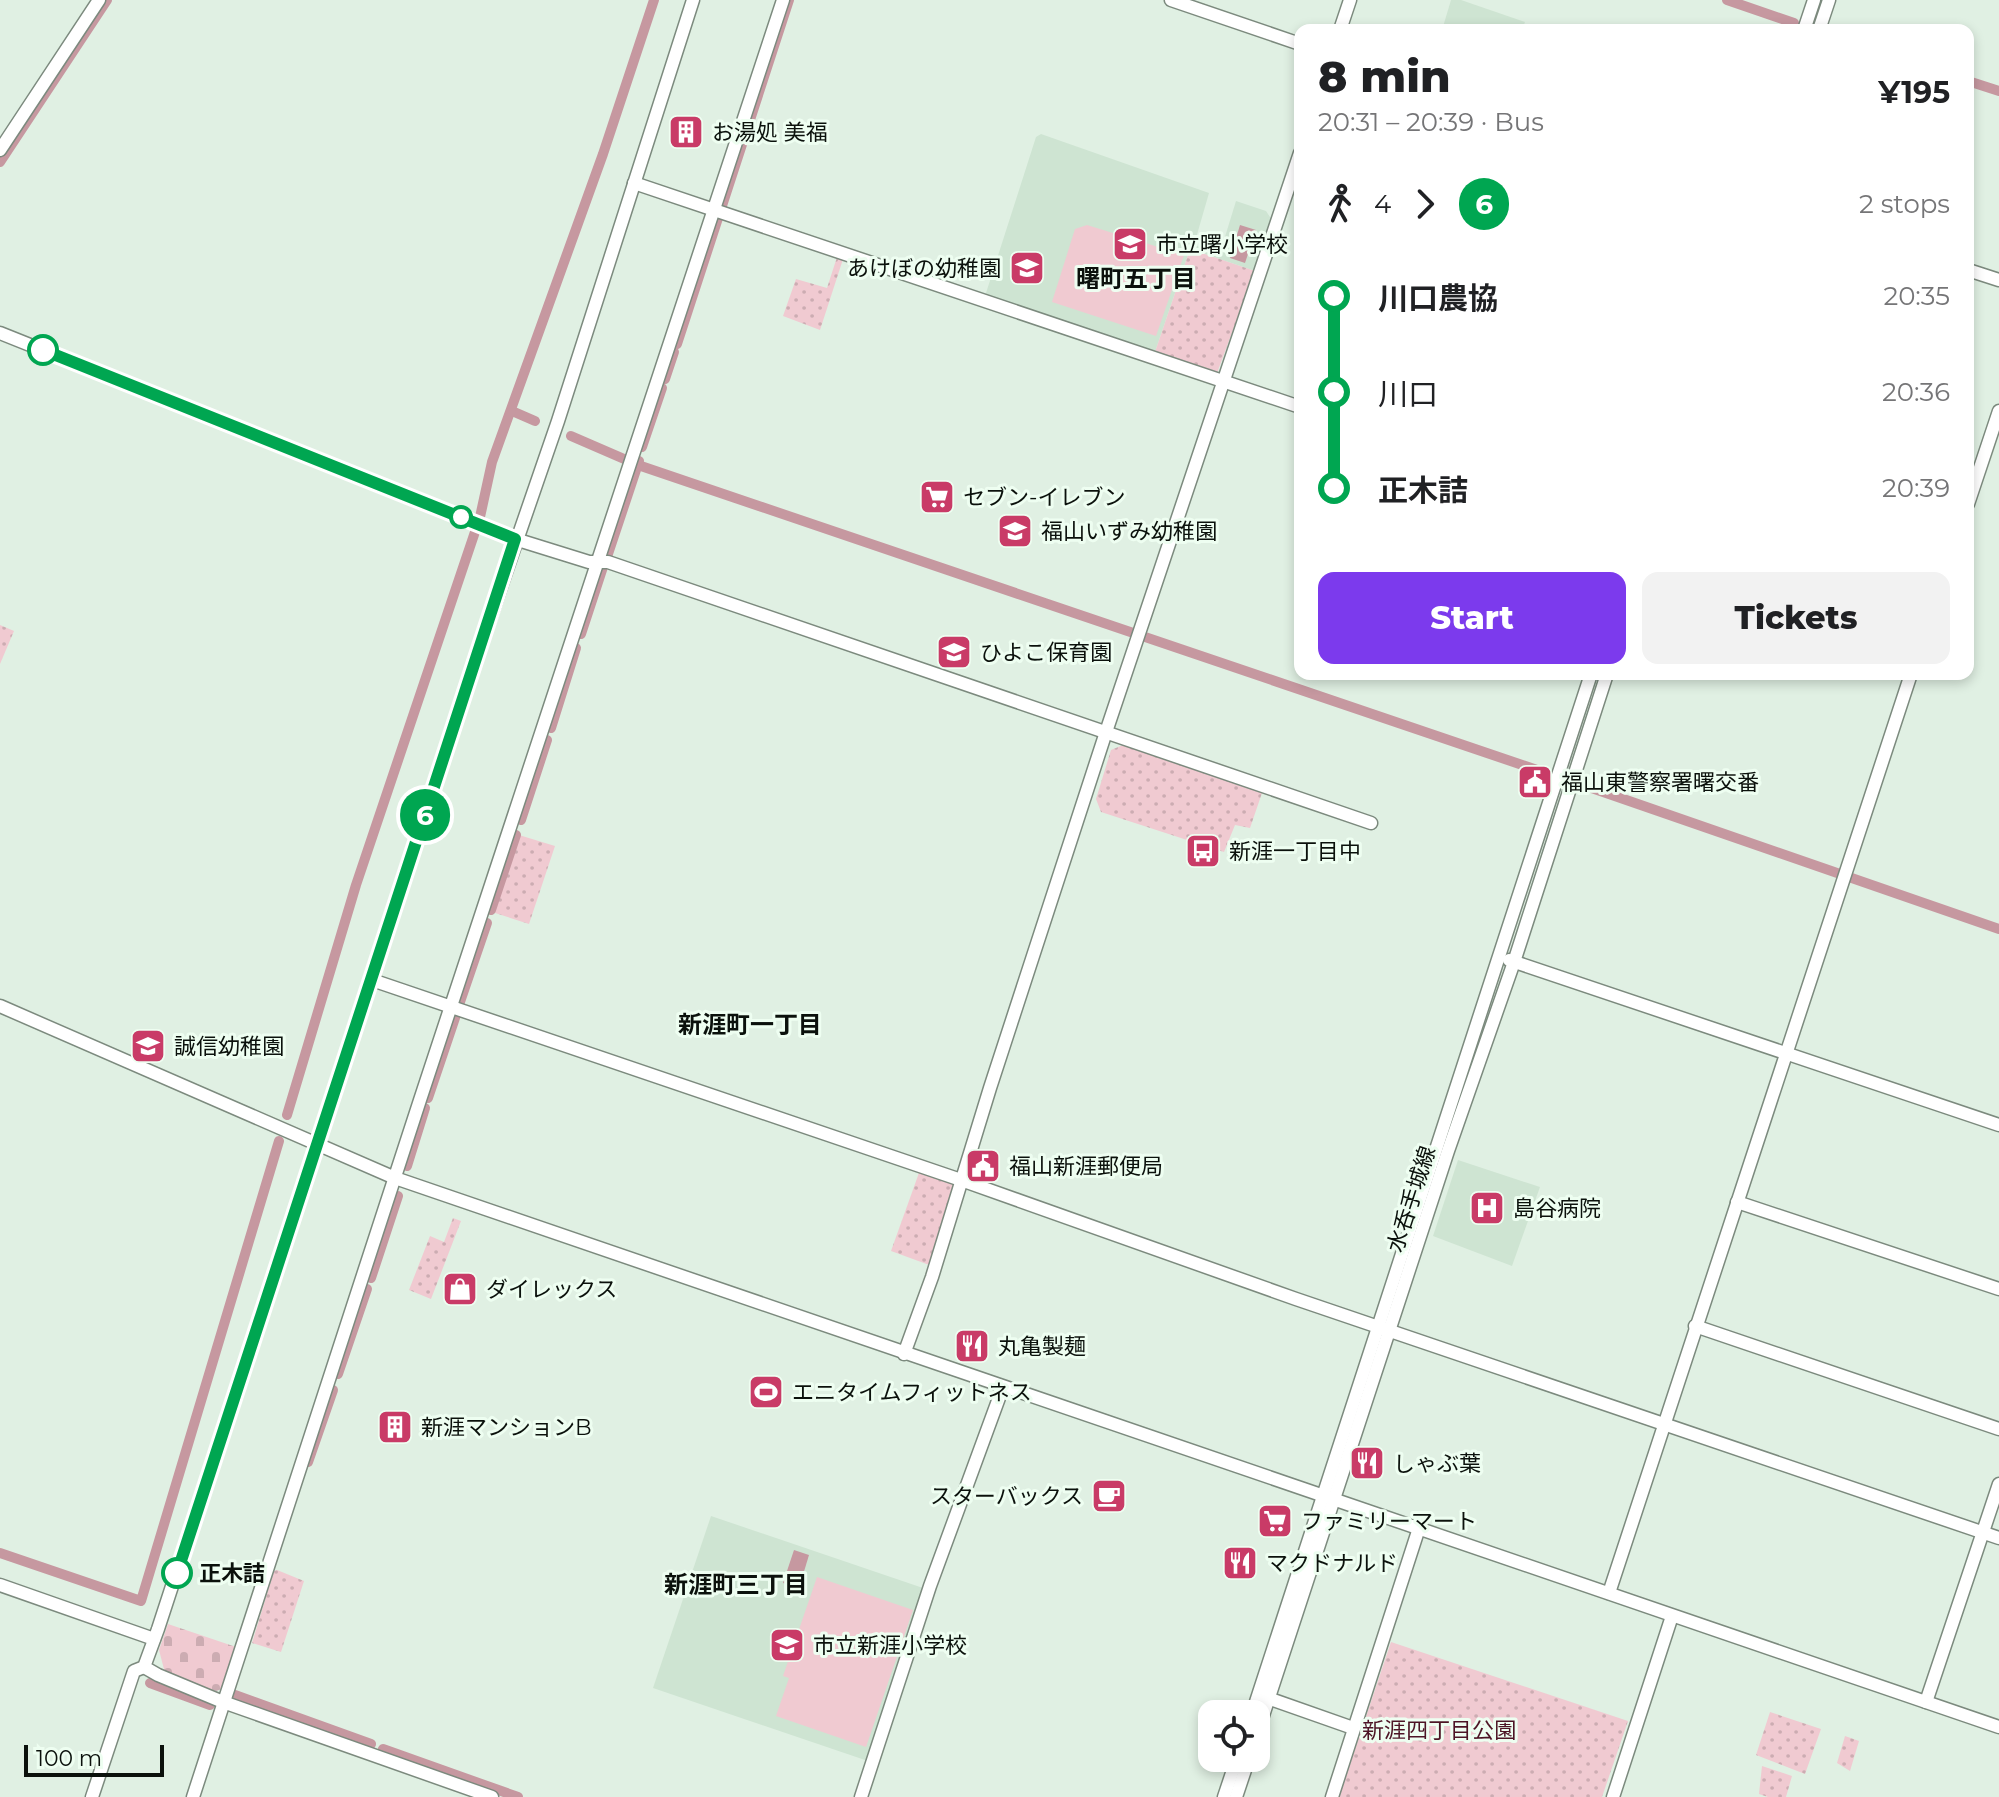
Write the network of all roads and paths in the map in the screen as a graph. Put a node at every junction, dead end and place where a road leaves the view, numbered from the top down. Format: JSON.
{"nodes":[{"id":1,"x":99,"y":0,"type":"edge"},
{"id":2,"x":693,"y":0,"type":"edge"},
{"id":3,"x":783,"y":0,"type":"edge"},
{"id":4,"x":1171,"y":0,"type":"edge"},
{"id":5,"x":1350,"y":0,"type":"edge"},
{"id":6,"x":1814,"y":0,"type":"edge"},
{"id":7,"x":1829,"y":0,"type":"edge"},
{"id":8,"x":1342,"y":24,"type":"edge"},
{"id":9,"x":1806,"y":24,"type":"edge"},
{"id":10,"x":1821,"y":24,"type":"edge"},
{"id":11,"x":1294,"y":42,"type":"edge"},
{"id":12,"x":0,"y":150,"type":"edge"},
{"id":13,"x":1294,"y":171,"type":"edge"},
{"id":14,"x":634,"y":183,"type":"junction"},
{"id":15,"x":715,"y":209,"type":"junction"},
{"id":16,"x":1974,"y":272,"type":"edge"},
{"id":17,"x":1999,"y":280,"type":"edge"},
{"id":18,"x":0,"y":333,"type":"edge"},
{"id":19,"x":1225,"y":382,"type":"junction"},
{"id":20,"x":1294,"y":405,"type":"edge"},
{"id":21,"x":1999,"y":411,"type":"edge"},
{"id":22,"x":1974,"y":486,"type":"edge"},
{"id":23,"x":515,"y":539,"type":"junction"},
{"id":24,"x":597,"y":563,"type":"junction"},
{"id":25,"x":1589,"y":680,"type":"edge"},
{"id":26,"x":1605,"y":680,"type":"edge"},
{"id":27,"x":1909,"y":680,"type":"edge"},
{"id":28,"x":1106,"y":732,"type":"junction"},
{"id":29,"x":1371,"y":823,"type":"dead end"},
{"id":30,"x":1500,"y":956,"type":"junction"},
{"id":31,"x":1514,"y":962,"type":"junction"},
{"id":32,"x":372,"y":980,"type":"junction"},
{"id":33,"x":0,"y":1006,"type":"edge"},
{"id":34,"x":451,"y":1006,"type":"junction"},
{"id":35,"x":1786,"y":1055,"type":"junction"},
{"id":36,"x":1999,"y":1125,"type":"edge"},
{"id":37,"x":317,"y":1144,"type":"junction"},
{"id":38,"x":395,"y":1178,"type":"junction"},
{"id":39,"x":961,"y":1180,"type":"junction"},
{"id":40,"x":1737,"y":1202,"type":"junction"},
{"id":41,"x":1999,"y":1289,"type":"edge"},
{"id":42,"x":1695,"y":1326,"type":"junction"},
{"id":43,"x":1384,"y":1329,"type":"junction"},
{"id":44,"x":904,"y":1354,"type":"junction"},
{"id":45,"x":1003,"y":1387,"type":"junction"},
{"id":46,"x":1663,"y":1424,"type":"junction"},
{"id":47,"x":1999,"y":1429,"type":"edge"},
{"id":48,"x":1999,"y":1484,"type":"edge"},
{"id":49,"x":1328,"y":1496,"type":"junction"},
{"id":50,"x":1419,"y":1528,"type":"junction"},
{"id":51,"x":1983,"y":1533,"type":"junction"},
{"id":52,"x":1999,"y":1538,"type":"edge"},
{"id":53,"x":0,"y":1585,"type":"edge"},
{"id":54,"x":1609,"y":1593,"type":"junction"},
{"id":55,"x":1672,"y":1616,"type":"junction"},
{"id":56,"x":154,"y":1639,"type":"junction"},
{"id":57,"x":144,"y":1667,"type":"junction"},
{"id":58,"x":1264,"y":1696,"type":"junction"},
{"id":59,"x":1261,"y":1700,"type":"edge"},
{"id":60,"x":1263,"y":1700,"type":"edge"},
{"id":61,"x":223,"y":1702,"type":"junction"},
{"id":62,"x":1926,"y":1702,"type":"junction"},
{"id":63,"x":1999,"y":1727,"type":"edge"},
{"id":64,"x":1353,"y":1728,"type":"junction"},
{"id":65,"x":1232,"y":1772,"type":"edge"},
{"id":66,"x":1244,"y":1772,"type":"edge"},
{"id":67,"x":92,"y":1797,"type":"edge"},
{"id":68,"x":193,"y":1797,"type":"edge"},
{"id":69,"x":492,"y":1797,"type":"edge"},
{"id":70,"x":861,"y":1797,"type":"edge"},
{"id":71,"x":1224,"y":1797,"type":"edge"},
{"id":72,"x":1236,"y":1797,"type":"edge"},
{"id":73,"x":1332,"y":1797,"type":"edge"},
{"id":74,"x":1613,"y":1797,"type":"edge"}],
"edges":[{"from":1,"to":12,"type":"street"},
{"from":2,"to":14,"type":"street"},
{"from":3,"to":15,"type":"street"},
{"from":4,"to":11,"type":"street"},
{"from":5,"to":8,"type":"street"},
{"from":6,"to":9,"type":"street"},
{"from":7,"to":10,"type":"street"},
{"from":13,"to":19,"type":"street"},
{"from":14,"to":15,"type":"street"},
{"from":14,"to":23,"type":"street"},
{"from":15,"to":19,"type":"street"},
{"from":15,"to":24,"type":"street"},
{"from":16,"to":17,"type":"street"},
{"from":18,"to":23,"type":"street"},
{"from":19,"to":20,"type":"street"},
{"from":19,"to":28,"type":"street"},
{"from":21,"to":22,"type":"street"},
{"from":23,"to":24,"type":"street"},
{"from":23,"to":32,"type":"street"},
{"from":24,"to":28,"type":"street"},
{"from":24,"to":34,"type":"street"},
{"from":25,"to":30,"type":"street","name":"水呑手城線"},
{"from":26,"to":31,"type":"street","name":"水呑手城線"},
{"from":27,"to":35,"type":"street"},
{"from":28,"to":29,"type":"street"},
{"from":28,"to":39,"type":"street"},
{"from":30,"to":31,"type":"street"},
{"from":30,"to":43,"type":"street","name":"水呑手城線"},
{"from":31,"to":35,"type":"street"},
{"from":31,"to":43,"type":"street","name":"水呑手城線"},
{"from":32,"to":34,"type":"street"},
{"from":32,"to":37,"type":"street"},
{"from":33,"to":37,"type":"street"},
{"from":34,"to":38,"type":"street"},
{"from":34,"to":39,"type":"street"},
{"from":35,"to":36,"type":"street"},
{"from":35,"to":40,"type":"street"},
{"from":37,"to":38,"type":"street"},
{"from":37,"to":56,"type":"street"},
{"from":38,"to":44,"type":"street"},
{"from":38,"to":61,"type":"street"},
{"from":39,"to":43,"type":"street"},
{"from":39,"to":44,"type":"street"},
{"from":40,"to":41,"type":"street"},
{"from":40,"to":42,"type":"street"},
{"from":42,"to":46,"type":"street"},
{"from":42,"to":47,"type":"street"},
{"from":43,"to":46,"type":"street"},
{"from":43,"to":49,"type":"street","name":"水呑手城線"},
{"from":44,"to":45,"type":"street"},
{"from":45,"to":49,"type":"street"},
{"from":45,"to":70,"type":"street"},
{"from":46,"to":51,"type":"street"},
{"from":46,"to":54,"type":"street"},
{"from":48,"to":51,"type":"street"},
{"from":49,"to":50,"type":"street"},
{"from":49,"to":58,"type":"street","name":"水呑手城線"},
{"from":50,"to":54,"type":"street"},
{"from":50,"to":64,"type":"street"},
{"from":51,"to":52,"type":"street"},
{"from":51,"to":62,"type":"street"},
{"from":53,"to":56,"type":"street"},
{"from":54,"to":55,"type":"street"},
{"from":55,"to":62,"type":"street"},
{"from":55,"to":74,"type":"street"},
{"from":56,"to":57,"type":"street"},
{"from":57,"to":61,"type":"street"},
{"from":57,"to":67,"type":"street"},
{"from":58,"to":59,"type":"street","name":"水呑手城線"},
{"from":58,"to":60,"type":"street","name":"水呑手城線"},
{"from":58,"to":64,"type":"street"},
{"from":61,"to":68,"type":"street"},
{"from":61,"to":69,"type":"street"},
{"from":62,"to":63,"type":"street"},
{"from":64,"to":73,"type":"street"},
{"from":65,"to":71,"type":"street"},
{"from":66,"to":72,"type":"street"}]}
